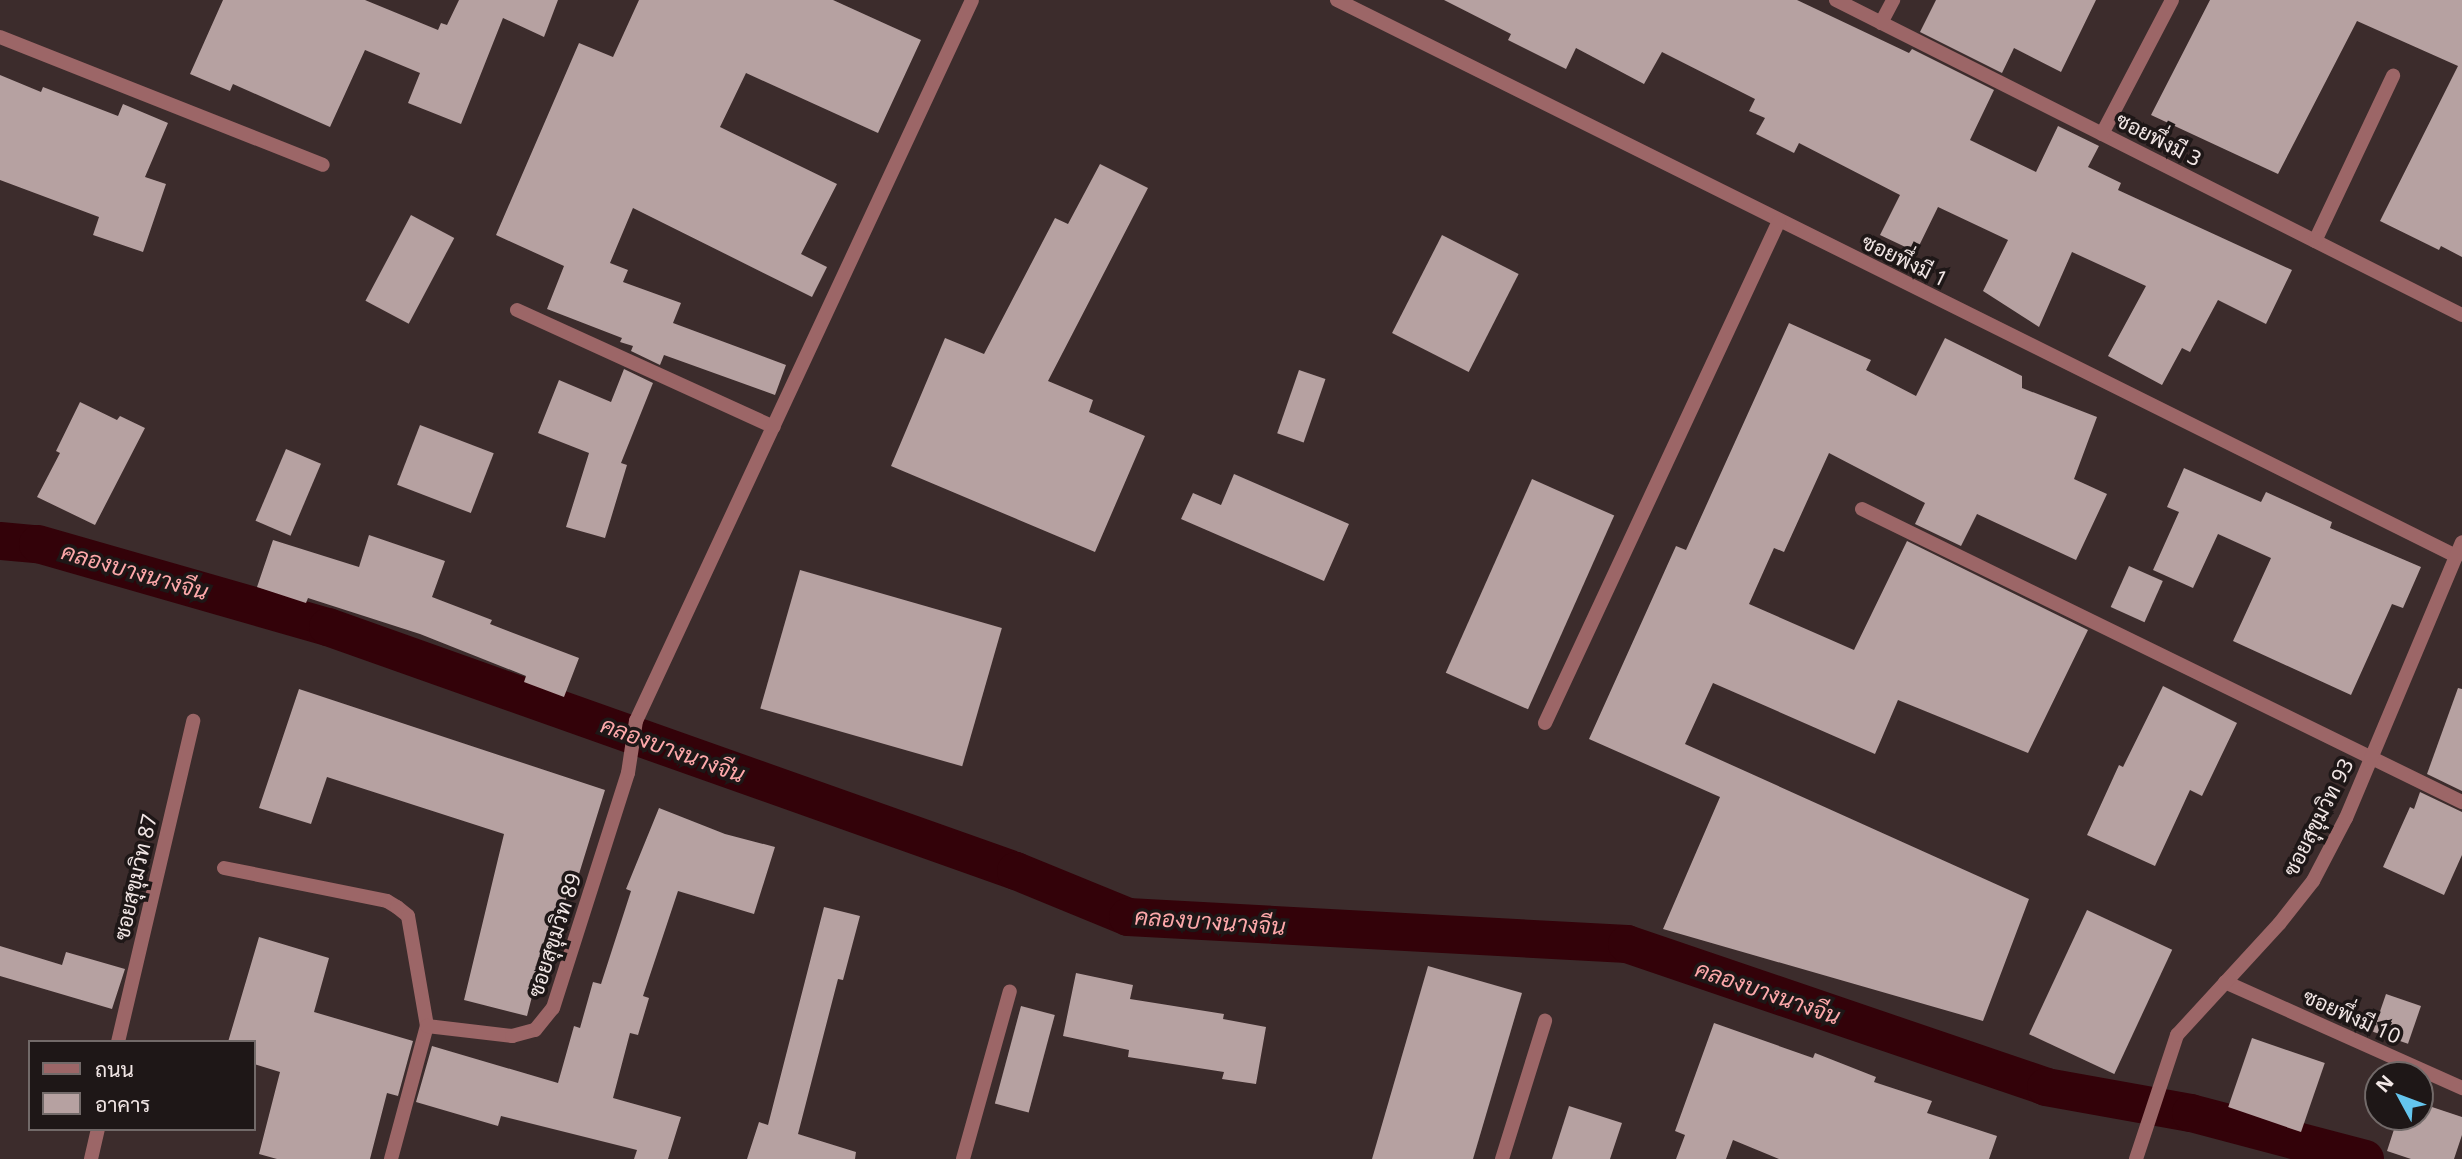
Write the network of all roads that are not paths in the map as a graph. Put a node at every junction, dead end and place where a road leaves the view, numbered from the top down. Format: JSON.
{"nodes":[{"id":1,"x":972,"y":0,"type":"edge"},
{"id":2,"x":1337,"y":0,"type":"edge"},
{"id":3,"x":1836,"y":0,"type":"edge"},
{"id":4,"x":1893,"y":0,"type":"edge"},
{"id":5,"x":2172,"y":0,"type":"edge"},
{"id":6,"x":1881,"y":23,"type":"junction"},
{"id":7,"x":0,"y":37,"type":"edge"},
{"id":8,"x":2393,"y":76,"type":"dead end"},
{"id":9,"x":2102,"y":134,"type":"junction"},
{"id":10,"x":323,"y":165,"type":"dead end"},
{"id":11,"x":1779,"y":221,"type":"junction"},
{"id":12,"x":2315,"y":241,"type":"junction"},
{"id":13,"x":517,"y":310,"type":"dead end"},
{"id":14,"x":2462,"y":316,"type":"edge"},
{"id":15,"x":774,"y":427,"type":"junction"},
{"id":16,"x":1862,"y":509,"type":"dead end"},
{"id":17,"x":2462,"y":541,"type":"edge"},
{"id":18,"x":2456,"y":556,"type":"junction"},
{"id":19,"x":193,"y":722,"type":"dead end"},
{"id":20,"x":1545,"y":723,"type":"dead end"},
{"id":21,"x":2372,"y":756,"type":"junction"},
{"id":22,"x":2462,"y":802,"type":"edge"},
{"id":23,"x":224,"y":868,"type":"dead end"},
{"id":24,"x":2225,"y":982,"type":"junction"},
{"id":25,"x":1010,"y":991,"type":"dead end"},
{"id":26,"x":1545,"y":1021,"type":"dead end"},
{"id":27,"x":428,"y":1026,"type":"junction"},
{"id":28,"x":118,"y":1040,"type":"edge"},
{"id":29,"x":2462,"y":1088,"type":"edge"},
{"id":30,"x":98,"y":1131,"type":"edge"},
{"id":31,"x":91,"y":1159,"type":"edge"},
{"id":32,"x":391,"y":1159,"type":"edge"},
{"id":33,"x":962,"y":1159,"type":"edge"},
{"id":34,"x":1502,"y":1159,"type":"edge"},
{"id":35,"x":2136,"y":1159,"type":"edge"}],
"edges":[{"from":1,"to":15,"type":"street","name":"ซอยสุขุมวิท 89"},
{"from":2,"to":11,"type":"street","name":"ซอยพึ่งมี 1"},
{"from":3,"to":6,"type":"street","name":"ซอยพึ่งมี 3"},
{"from":4,"to":6,"type":"street"},
{"from":5,"to":9,"type":"street"},
{"from":6,"to":9,"type":"street","name":"ซอยพึ่งมี 3"},
{"from":7,"to":10,"type":"street"},
{"from":8,"to":12,"type":"street"},
{"from":9,"to":12,"type":"street","name":"ซอยพึ่งมี 3"},
{"from":11,"to":18,"type":"street","name":"ซอยพึ่งมี 1"},
{"from":11,"to":20,"type":"street"},
{"from":12,"to":14,"type":"street","name":"ซอยพึ่งมี 3"},
{"from":13,"to":15,"type":"street"},
{"from":15,"to":27,"type":"street","name":"ซอยสุขุมวิท 89"},
{"from":16,"to":21,"type":"street"},
{"from":17,"to":18,"type":"street","name":"ซอยสุขุมวิท 93"},
{"from":18,"to":21,"type":"street","name":"ซอยสุขุมวิท 93"},
{"from":19,"to":28,"type":"street","name":"ซอยสุขุมวิท 87"},
{"from":21,"to":22,"type":"street"},
{"from":21,"to":24,"type":"street","name":"ซอยสุขุมวิท 93"},
{"from":23,"to":27,"type":"street"},
{"from":24,"to":29,"type":"street","name":"ซอยพึ่งมี 10"},
{"from":24,"to":35,"type":"street","name":"ซอยสุขุมวิท 93"},
{"from":25,"to":33,"type":"street"},
{"from":26,"to":34,"type":"street"},
{"from":27,"to":32,"type":"street"},
{"from":30,"to":31,"type":"street"}]}
